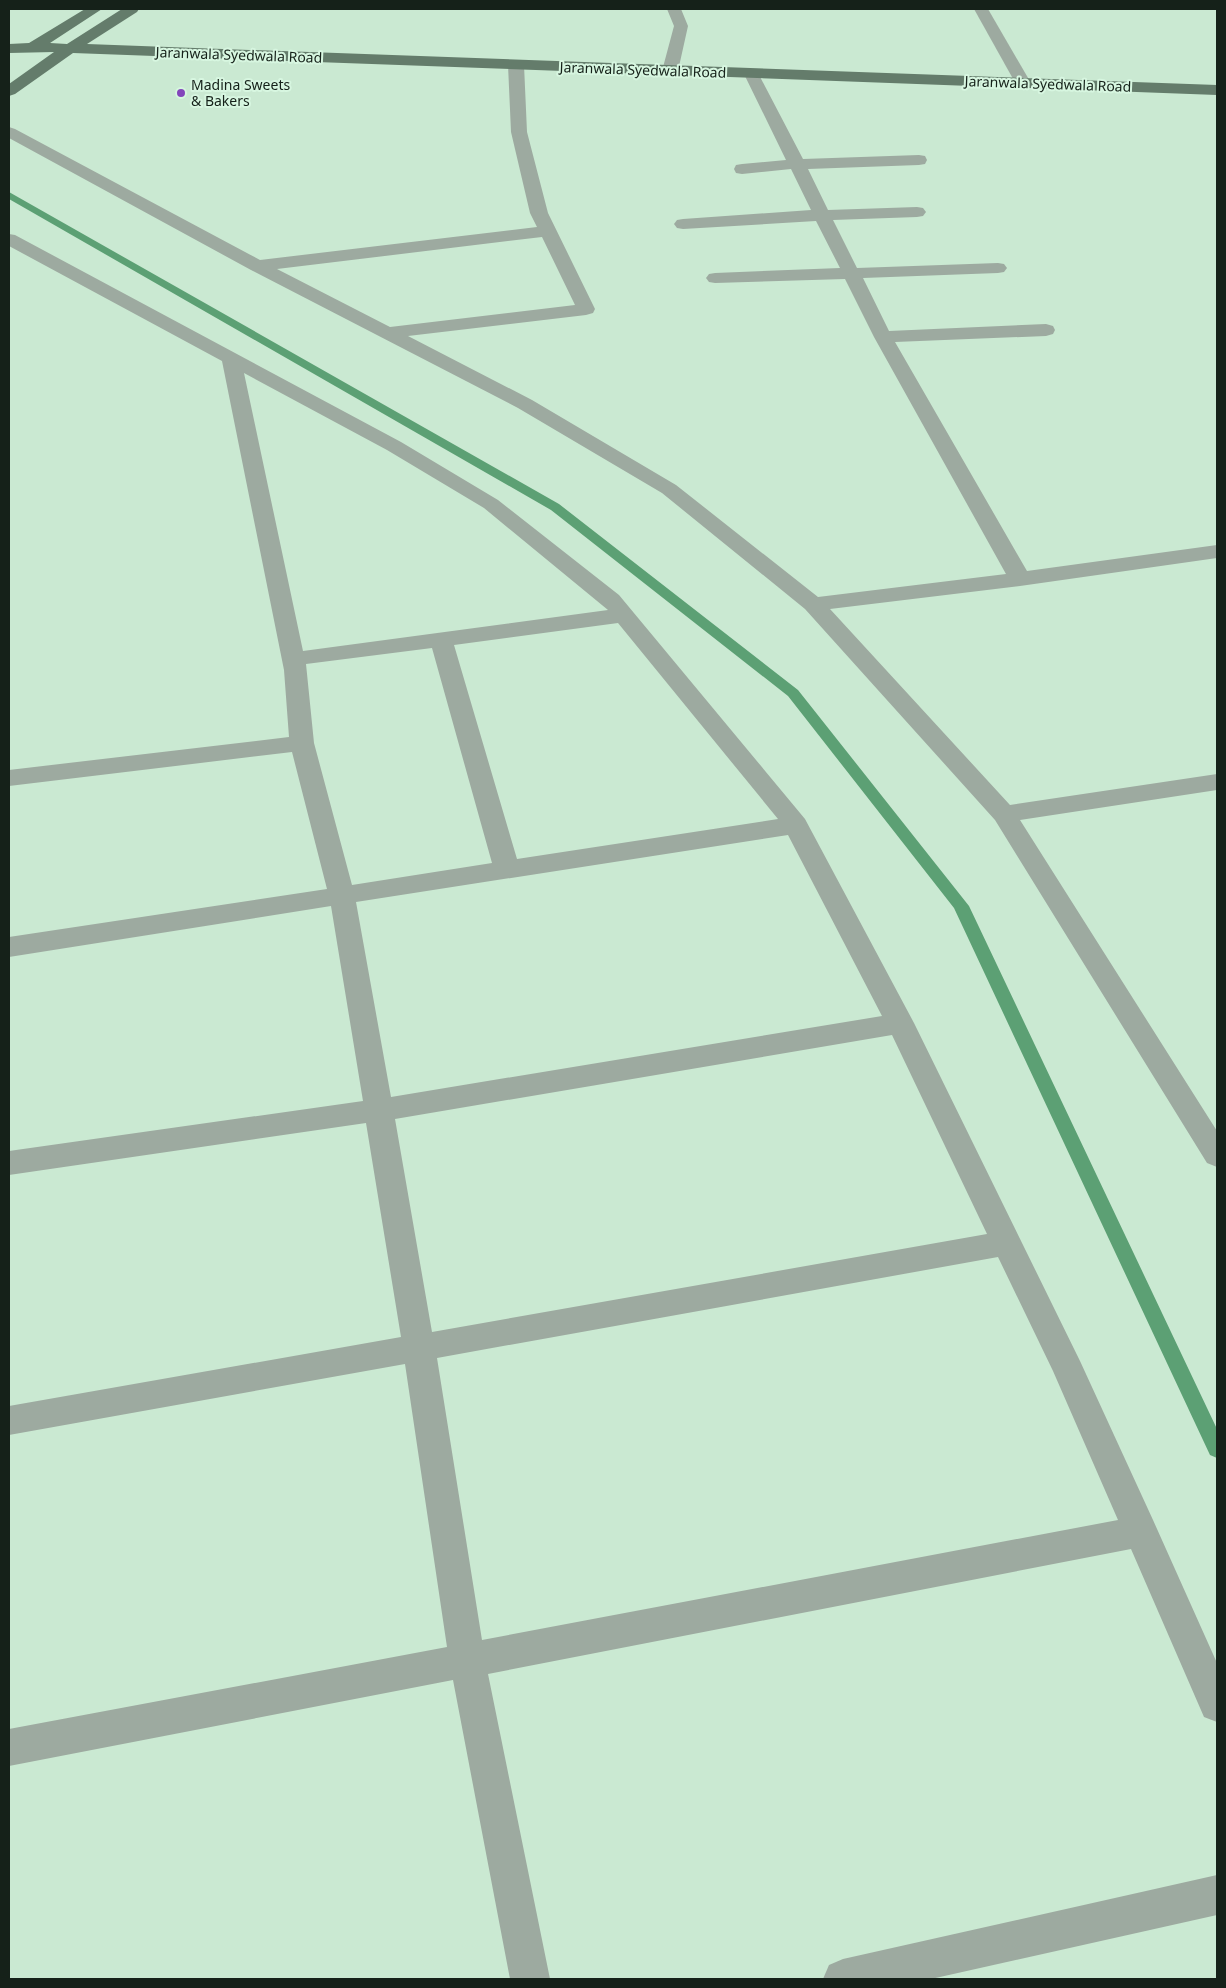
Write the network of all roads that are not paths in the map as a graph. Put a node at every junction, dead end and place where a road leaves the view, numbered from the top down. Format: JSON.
{"nodes":[{"id":1,"x":95,"y":9,"type":"edge"},
{"id":2,"x":132,"y":9,"type":"edge"},
{"id":3,"x":674,"y":9,"type":"edge"},
{"id":4,"x":981,"y":9,"type":"edge"},
{"id":5,"x":33,"y":47,"type":"junction"},
{"id":6,"x":9,"y":48,"type":"edge"},
{"id":7,"x":69,"y":49,"type":"junction"},
{"id":8,"x":9,"y":62,"type":"edge"},
{"id":9,"x":516,"y":65,"type":"junction"},
{"id":10,"x":670,"y":71,"type":"junction"},
{"id":11,"x":752,"y":74,"type":"junction"},
{"id":12,"x":1023,"y":83,"type":"junction"},
{"id":13,"x":1217,"y":90,"type":"edge"},
{"id":14,"x":9,"y":91,"type":"edge"},
{"id":15,"x":9,"y":132,"type":"edge"},
{"id":16,"x":919,"y":160,"type":"dead end"},
{"id":17,"x":796,"y":164,"type":"junction"},
{"id":18,"x":742,"y":169,"type":"dead end"},
{"id":19,"x":917,"y":212,"type":"dead end"},
{"id":20,"x":822,"y":215,"type":"junction"},
{"id":21,"x":683,"y":224,"type":"dead end"},
{"id":22,"x":548,"y":231,"type":"junction"},
{"id":23,"x":9,"y":239,"type":"edge"},
{"id":24,"x":257,"y":266,"type":"junction"},
{"id":25,"x":998,"y":268,"type":"dead end"},
{"id":26,"x":850,"y":273,"type":"junction"},
{"id":27,"x":715,"y":278,"type":"dead end"},
{"id":28,"x":1046,"y":330,"type":"dead end"},
{"id":29,"x":386,"y":332,"type":"junction"},
{"id":30,"x":882,"y":337,"type":"junction"},
{"id":31,"x":231,"y":359,"type":"junction"},
{"id":32,"x":1217,"y":551,"type":"edge"},
{"id":33,"x":1020,"y":579,"type":"junction"},
{"id":34,"x":813,"y":604,"type":"junction"},
{"id":35,"x":623,"y":615,"type":"junction"},
{"id":36,"x":441,"y":639,"type":"junction"},
{"id":37,"x":294,"y":659,"type":"junction"},
{"id":38,"x":302,"y":742,"type":"junction"},
{"id":39,"x":9,"y":778,"type":"edge"},
{"id":40,"x":1217,"y":782,"type":"edge"},
{"id":41,"x":1004,"y":814,"type":"junction"},
{"id":42,"x":796,"y":825,"type":"junction"},
{"id":43,"x":507,"y":870,"type":"junction"},
{"id":44,"x":342,"y":895,"type":"junction"},
{"id":45,"x":9,"y":947,"type":"edge"},
{"id":46,"x":900,"y":1023,"type":"junction"},
{"id":47,"x":379,"y":1110,"type":"junction"},
{"id":48,"x":1217,"y":1155,"type":"edge"},
{"id":49,"x":9,"y":1163,"type":"edge"},
{"id":50,"x":1007,"y":1242,"type":"junction"},
{"id":51,"x":419,"y":1347,"type":"junction"},
{"id":52,"x":9,"y":1420,"type":"edge"},
{"id":53,"x":1141,"y":1531,"type":"junction"},
{"id":54,"x":466,"y":1660,"type":"junction"},
{"id":55,"x":1217,"y":1704,"type":"edge"},
{"id":56,"x":9,"y":1748,"type":"edge"},
{"id":57,"x":1217,"y":1896,"type":"edge"},
{"id":58,"x":530,"y":1979,"type":"edge"},
{"id":59,"x":843,"y":1979,"type":"edge"}],
"edges":[{"from":1,"to":5,"type":"main road"},
{"from":2,"to":7,"type":"main road"},
{"from":3,"to":10,"type":"street"},
{"from":4,"to":12,"type":"street"},
{"from":5,"to":6,"type":"main road","name":"Jaranwala Syedwala Road"},
{"from":5,"to":7,"type":"main road","name":"Jaranwala Syedwala Road"},
{"from":5,"to":8,"type":"main road"},
{"from":7,"to":9,"type":"main road","name":"Jaranwala Syedwala Road"},
{"from":7,"to":14,"type":"main road"},
{"from":9,"to":10,"type":"main road","name":"Jaranwala Syedwala Road"},
{"from":9,"to":22,"type":"street"},
{"from":10,"to":11,"type":"main road","name":"Jaranwala Syedwala Road"},
{"from":11,"to":12,"type":"main road","name":"Jaranwala Syedwala Road"},
{"from":11,"to":17,"type":"street"},
{"from":12,"to":13,"type":"main road","name":"Jaranwala Syedwala Road"},
{"from":15,"to":24,"type":"street"},
{"from":16,"to":17,"type":"street"},
{"from":17,"to":18,"type":"street"},
{"from":17,"to":20,"type":"street"},
{"from":19,"to":20,"type":"street"},
{"from":20,"to":21,"type":"street"},
{"from":20,"to":26,"type":"street"},
{"from":22,"to":24,"type":"street"},
{"from":22,"to":29,"type":"street"},
{"from":23,"to":31,"type":"street"},
{"from":24,"to":29,"type":"street"},
{"from":25,"to":26,"type":"street"},
{"from":26,"to":27,"type":"street"},
{"from":26,"to":30,"type":"street"},
{"from":28,"to":30,"type":"street"},
{"from":29,"to":34,"type":"street"},
{"from":30,"to":33,"type":"street"},
{"from":31,"to":35,"type":"street"},
{"from":31,"to":37,"type":"street"},
{"from":32,"to":33,"type":"street"},
{"from":33,"to":34,"type":"street"},
{"from":34,"to":41,"type":"street"},
{"from":35,"to":36,"type":"street"},
{"from":35,"to":42,"type":"street"},
{"from":36,"to":37,"type":"street"},
{"from":36,"to":43,"type":"street"},
{"from":37,"to":38,"type":"street"},
{"from":38,"to":39,"type":"street"},
{"from":38,"to":44,"type":"street"},
{"from":40,"to":41,"type":"street"},
{"from":41,"to":48,"type":"street"},
{"from":42,"to":43,"type":"street"},
{"from":42,"to":46,"type":"street"},
{"from":43,"to":44,"type":"street"},
{"from":44,"to":45,"type":"street"},
{"from":44,"to":47,"type":"street"},
{"from":46,"to":47,"type":"street"},
{"from":46,"to":50,"type":"street"},
{"from":47,"to":49,"type":"street"},
{"from":47,"to":51,"type":"street"},
{"from":50,"to":51,"type":"street"},
{"from":50,"to":53,"type":"street"},
{"from":51,"to":52,"type":"street"},
{"from":51,"to":54,"type":"street"},
{"from":53,"to":54,"type":"street"},
{"from":53,"to":55,"type":"street"},
{"from":54,"to":56,"type":"street"},
{"from":54,"to":58,"type":"street"},
{"from":57,"to":59,"type":"street"}]}
